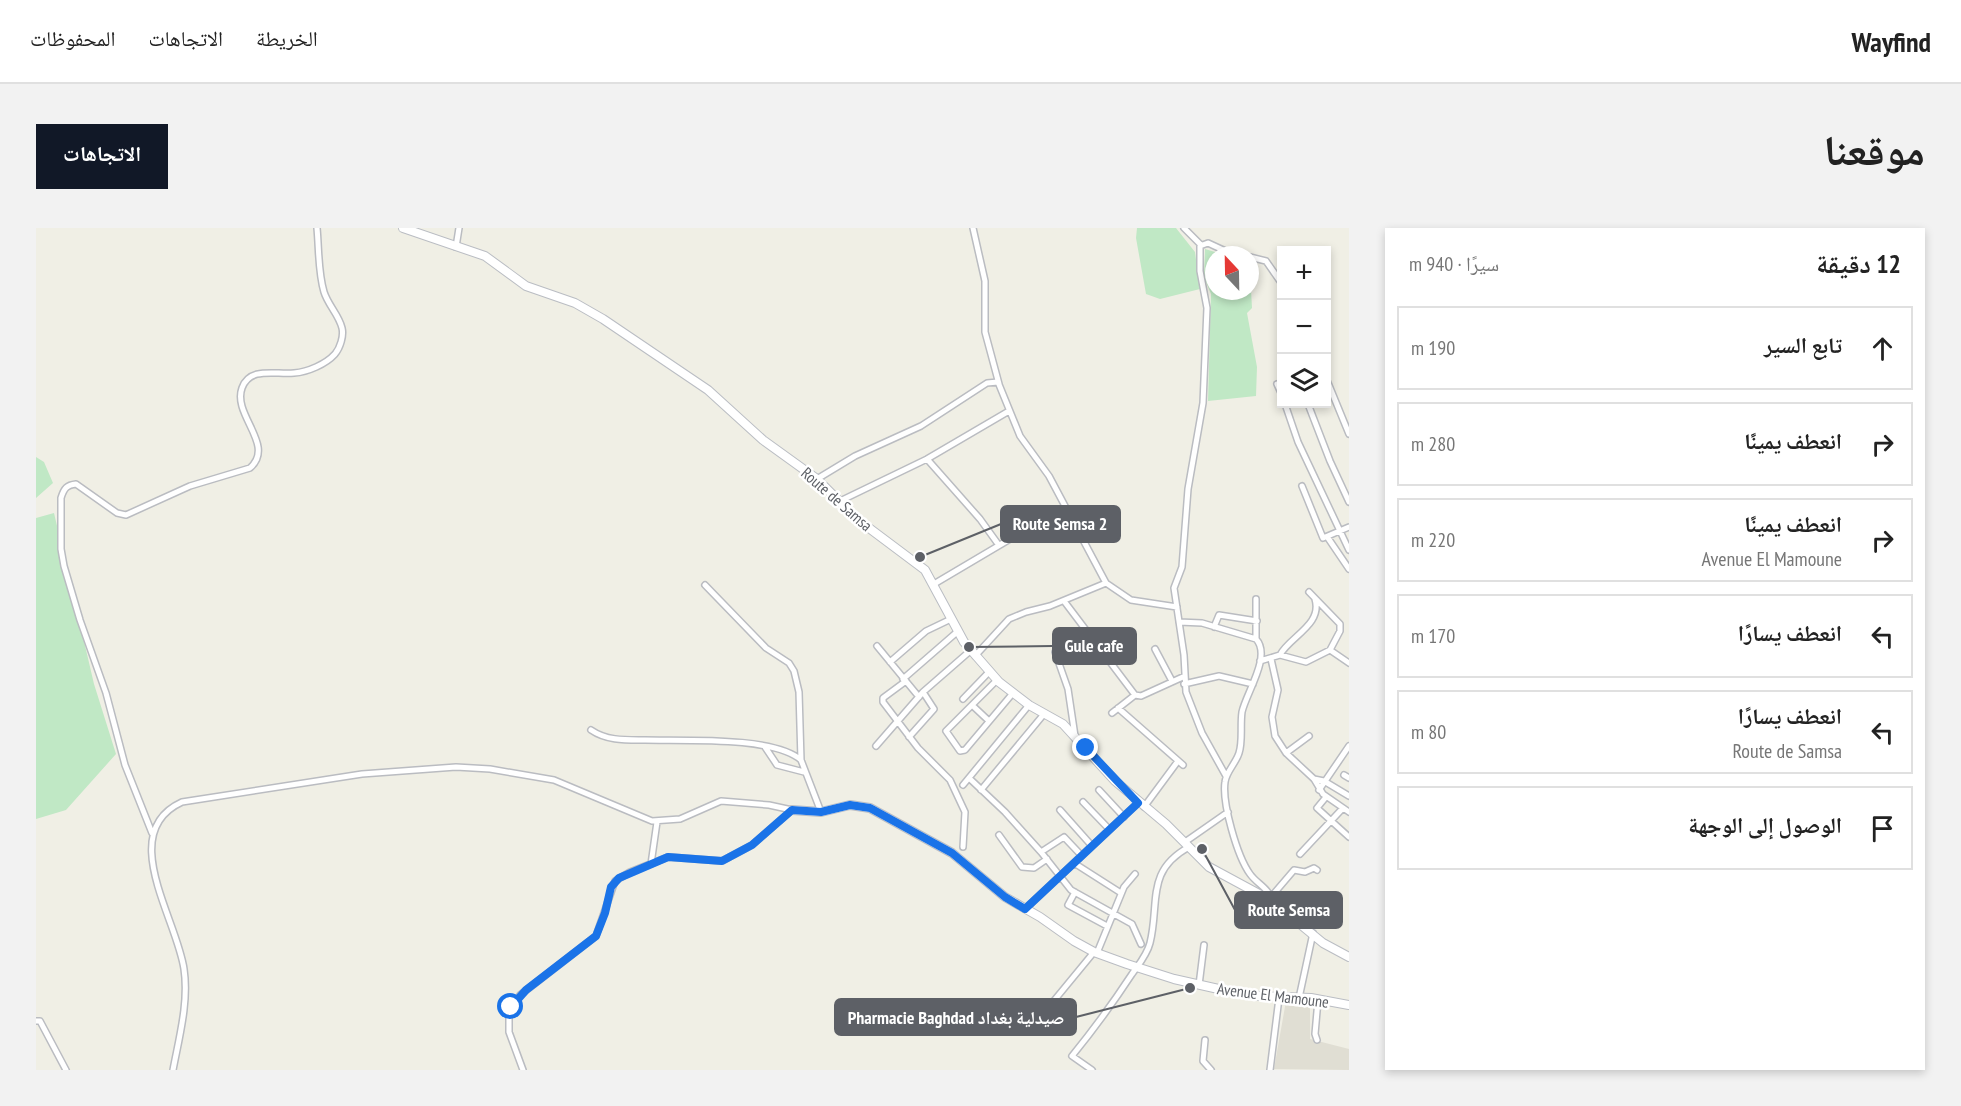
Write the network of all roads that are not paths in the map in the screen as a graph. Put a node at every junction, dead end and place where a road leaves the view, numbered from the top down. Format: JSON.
{"nodes":[{"id":1,"x":317,"y":228,"type":"edge"},
{"id":2,"x":403,"y":228,"type":"edge"},
{"id":3,"x":459,"y":228,"type":"edge"},
{"id":4,"x":973,"y":228,"type":"edge"},
{"id":5,"x":1184,"y":228,"type":"edge"},
{"id":6,"x":1201,"y":245,"type":"junction"},
{"id":7,"x":1214,"y":246,"type":"edge"},
{"id":8,"x":456,"y":247,"type":"junction"},
{"id":9,"x":1259,"y":260,"type":"edge"},
{"id":10,"x":1277,"y":278,"type":"edge"},
{"id":11,"x":1000,"y":385,"type":"junction"},
{"id":12,"x":1331,"y":390,"type":"edge"},
{"id":13,"x":1286,"y":408,"type":"edge"},
{"id":14,"x":1309,"y":408,"type":"edge"},
{"id":15,"x":1009,"y":411,"type":"junction"},
{"id":16,"x":1349,"y":434,"type":"edge"},
{"id":17,"x":927,"y":459,"type":"junction"},
{"id":18,"x":816,"y":478,"type":"junction"},
{"id":19,"x":1302,"y":486,"type":"dead end"},
{"id":20,"x":837,"y":502,"type":"junction"},
{"id":21,"x":1349,"y":502,"type":"edge"},
{"id":22,"x":1071,"y":518,"type":"junction"},
{"id":23,"x":1349,"y":527,"type":"edge"},
{"id":24,"x":1339,"y":532,"type":"junction"},
{"id":25,"x":1328,"y":538,"type":"junction"},
{"id":26,"x":998,"y":544,"type":"junction"},
{"id":27,"x":1349,"y":550,"type":"edge"},
{"id":28,"x":1349,"y":569,"type":"edge"},
{"id":29,"x":1106,"y":583,"type":"junction"},
{"id":30,"x":934,"y":584,"type":"junction"},
{"id":31,"x":705,"y":585,"type":"dead end"},
{"id":32,"x":1309,"y":592,"type":"dead end"},
{"id":33,"x":1315,"y":598,"type":"junction"},
{"id":34,"x":1256,"y":599,"type":"dead end"},
{"id":35,"x":1064,"y":601,"type":"junction"},
{"id":36,"x":1177,"y":607,"type":"junction"},
{"id":37,"x":951,"y":619,"type":"junction"},
{"id":38,"x":1257,"y":621,"type":"junction"},
{"id":39,"x":1179,"y":622,"type":"junction"},
{"id":40,"x":1214,"y":627,"type":"junction"},
{"id":41,"x":957,"y":632,"type":"junction"},
{"id":42,"x":1090,"y":637,"type":"junction"},
{"id":43,"x":1256,"y":639,"type":"junction"},
{"id":44,"x":877,"y":646,"type":"dead end"},
{"id":45,"x":1155,"y":648,"type":"dead end"},
{"id":46,"x":1330,"y":650,"type":"junction"},
{"id":47,"x":972,"y":654,"type":"junction"},
{"id":48,"x":1280,"y":655,"type":"junction"},
{"id":49,"x":1271,"y":659,"type":"junction"},
{"id":50,"x":1260,"y":661,"type":"junction"},
{"id":51,"x":890,"y":662,"type":"junction"},
{"id":52,"x":1349,"y":663,"type":"edge"},
{"id":53,"x":989,"y":672,"type":"junction"},
{"id":54,"x":1185,"y":676,"type":"junction"},
{"id":55,"x":905,"y":680,"type":"junction"},
{"id":56,"x":998,"y":680,"type":"junction"},
{"id":57,"x":1172,"y":681,"type":"junction"},
{"id":58,"x":1184,"y":684,"type":"junction"},
{"id":59,"x":1253,"y":684,"type":"junction"},
{"id":60,"x":923,"y":692,"type":"junction"},
{"id":61,"x":1013,"y":693,"type":"junction"},
{"id":62,"x":1135,"y":695,"type":"junction"},
{"id":63,"x":919,"y":697,"type":"junction"},
{"id":64,"x":963,"y":699,"type":"dead end"},
{"id":65,"x":1029,"y":705,"type":"junction"},
{"id":66,"x":973,"y":706,"type":"junction"},
{"id":67,"x":1118,"y":708,"type":"junction"},
{"id":68,"x":1112,"y":713,"type":"dead end"},
{"id":69,"x":1044,"y":714,"type":"junction"},
{"id":70,"x":896,"y":721,"type":"junction"},
{"id":71,"x":989,"y":721,"type":"junction"},
{"id":72,"x":591,"y":730,"type":"dead end"},
{"id":73,"x":1075,"y":736,"type":"junction"},
{"id":74,"x":1309,"y":736,"type":"dead end"},
{"id":75,"x":909,"y":737,"type":"junction"},
{"id":76,"x":876,"y":746,"type":"dead end"},
{"id":77,"x":1349,"y":746,"type":"edge"},
{"id":78,"x":765,"y":747,"type":"junction"},
{"id":79,"x":1286,"y":753,"type":"junction"},
{"id":80,"x":801,"y":760,"type":"junction"},
{"id":81,"x":1178,"y":761,"type":"junction"},
{"id":82,"x":1183,"y":765,"type":"dead end"},
{"id":83,"x":804,"y":772,"type":"junction"},
{"id":84,"x":1226,"y":776,"type":"junction"},
{"id":85,"x":969,"y":778,"type":"junction"},
{"id":86,"x":1314,"y":779,"type":"junction"},
{"id":87,"x":1324,"y":781,"type":"junction"},
{"id":88,"x":963,"y":785,"type":"dead end"},
{"id":89,"x":981,"y":790,"type":"junction"},
{"id":90,"x":1099,"y":790,"type":"dead end"},
{"id":91,"x":1319,"y":790,"type":"junction"},
{"id":92,"x":1349,"y":796,"type":"edge"},
{"id":93,"x":1326,"y":797,"type":"junction"},
{"id":94,"x":1083,"y":802,"type":"dead end"},
{"id":95,"x":1141,"y":805,"type":"junction"},
{"id":96,"x":1343,"y":808,"type":"junction"},
{"id":97,"x":792,"y":810,"type":"junction"},
{"id":98,"x":1060,"y":810,"type":"dead end"},
{"id":99,"x":821,"y":812,"type":"junction"},
{"id":100,"x":1228,"y":812,"type":"junction"},
{"id":101,"x":1349,"y":812,"type":"edge"},
{"id":102,"x":1124,"y":817,"type":"junction"},
{"id":103,"x":1332,"y":821,"type":"junction"},
{"id":104,"x":657,"y":822,"type":"junction"},
{"id":105,"x":1110,"y":829,"type":"junction"},
{"id":106,"x":152,"y":833,"type":"junction"},
{"id":107,"x":999,"y":835,"type":"dead end"},
{"id":108,"x":1349,"y":837,"type":"edge"},
{"id":109,"x":1187,"y":844,"type":"junction"},
{"id":110,"x":1092,"y":846,"type":"junction"},
{"id":111,"x":963,"y":847,"type":"dead end"},
{"id":112,"x":1041,"y":852,"type":"junction"},
{"id":113,"x":1300,"y":854,"type":"dead end"},
{"id":114,"x":1081,"y":855,"type":"junction"},
{"id":115,"x":1047,"y":859,"type":"junction"},
{"id":116,"x":1074,"y":862,"type":"junction"},
{"id":117,"x":651,"y":864,"type":"junction"},
{"id":118,"x":1317,"y":870,"type":"dead end"},
{"id":119,"x":1135,"y":874,"type":"dead end"},
{"id":120,"x":1060,"y":875,"type":"junction"},
{"id":121,"x":1075,"y":892,"type":"junction"},
{"id":122,"x":1121,"y":894,"type":"junction"},
{"id":123,"x":1272,"y":899,"type":"junction"},
{"id":124,"x":1025,"y":909,"type":"junction"},
{"id":125,"x":1113,"y":912,"type":"junction"},
{"id":126,"x":1107,"y":926,"type":"junction"},
{"id":127,"x":1312,"y":933,"type":"junction"},
{"id":128,"x":1141,"y":944,"type":"dead end"},
{"id":129,"x":1204,"y":945,"type":"dead end"},
{"id":130,"x":1095,"y":953,"type":"junction"},
{"id":131,"x":1349,"y":957,"type":"edge"},
{"id":132,"x":1137,"y":967,"type":"junction"},
{"id":133,"x":1199,"y":985,"type":"junction"},
{"id":134,"x":1279,"y":998,"type":"junction"},
{"id":135,"x":1299,"y":998,"type":"junction"},
{"id":136,"x":1318,"y":1000,"type":"junction"},
{"id":137,"x":1349,"y":1005,"type":"edge"},
{"id":138,"x":1043,"y":1014,"type":"dead end"},
{"id":139,"x":36,"y":1020,"type":"edge"},
{"id":140,"x":1206,"y":1040,"type":"dead end"},
{"id":141,"x":1317,"y":1040,"type":"dead end"},
{"id":142,"x":66,"y":1070,"type":"edge"},
{"id":143,"x":173,"y":1070,"type":"edge"},
{"id":144,"x":523,"y":1070,"type":"edge"},
{"id":145,"x":1092,"y":1070,"type":"edge"},
{"id":146,"x":1211,"y":1070,"type":"edge"},
{"id":147,"x":1270,"y":1070,"type":"edge"}],
"edges":[{"from":1,"to":106,"type":"street"},
{"from":2,"to":8,"type":"street","name":"Route de Samsa"},
{"from":3,"to":8,"type":"street"},
{"from":4,"to":11,"type":"street"},
{"from":5,"to":6,"type":"street"},
{"from":6,"to":7,"type":"street"},
{"from":6,"to":36,"type":"street"},
{"from":8,"to":18,"type":"street","name":"Route de Samsa"},
{"from":9,"to":10,"type":"street"},
{"from":11,"to":15,"type":"street"},
{"from":11,"to":18,"type":"street"},
{"from":12,"to":16,"type":"street"},
{"from":13,"to":24,"type":"street"},
{"from":14,"to":21,"type":"street"},
{"from":15,"to":17,"type":"street"},
{"from":15,"to":22,"type":"street"},
{"from":17,"to":20,"type":"street"},
{"from":17,"to":26,"type":"street"},
{"from":18,"to":20,"type":"street","name":"Route de Samsa"},
{"from":19,"to":25,"type":"street"},
{"from":20,"to":30,"type":"street","name":"Route de Samsa"},
{"from":22,"to":26,"type":"street"},
{"from":22,"to":29,"type":"street"},
{"from":23,"to":24,"type":"street"},
{"from":24,"to":25,"type":"street"},
{"from":24,"to":27,"type":"street"},
{"from":25,"to":28,"type":"street"},
{"from":26,"to":30,"type":"street"},
{"from":29,"to":35,"type":"street"},
{"from":29,"to":36,"type":"street"},
{"from":30,"to":37,"type":"street","name":"Route de Samsa"},
{"from":31,"to":80,"type":"street"},
{"from":32,"to":33,"type":"street"},
{"from":33,"to":46,"type":"street"},
{"from":33,"to":48,"type":"street"},
{"from":34,"to":38,"type":"street"},
{"from":35,"to":42,"type":"street"},
{"from":35,"to":47,"type":"street"},
{"from":36,"to":39,"type":"street"},
{"from":37,"to":41,"type":"street","name":"Route de Samsa"},
{"from":37,"to":51,"type":"street"},
{"from":38,"to":40,"type":"street"},
{"from":38,"to":43,"type":"street"},
{"from":39,"to":40,"type":"street"},
{"from":39,"to":54,"type":"street"},
{"from":40,"to":43,"type":"street"},
{"from":41,"to":47,"type":"street","name":"Route de Samsa"},
{"from":41,"to":55,"type":"street"},
{"from":42,"to":62,"type":"street"},
{"from":42,"to":73,"type":"street"},
{"from":43,"to":50,"type":"street"},
{"from":44,"to":51,"type":"street"},
{"from":45,"to":57,"type":"street"},
{"from":46,"to":48,"type":"street"},
{"from":46,"to":52,"type":"street"},
{"from":47,"to":53,"type":"street","name":"Route de Samsa"},
{"from":47,"to":60,"type":"street"},
{"from":48,"to":49,"type":"street"},
{"from":49,"to":50,"type":"street"},
{"from":49,"to":79,"type":"street"},
{"from":50,"to":59,"type":"street"},
{"from":51,"to":55,"type":"street"},
{"from":53,"to":56,"type":"street","name":"Route de Samsa"},
{"from":53,"to":64,"type":"street"},
{"from":54,"to":57,"type":"street"},
{"from":54,"to":58,"type":"street"},
{"from":55,"to":63,"type":"street"},
{"from":55,"to":70,"type":"street"},
{"from":56,"to":61,"type":"street","name":"Route de Samsa"},
{"from":56,"to":66,"type":"street"},
{"from":57,"to":62,"type":"street"},
{"from":58,"to":59,"type":"street"},
{"from":58,"to":84,"type":"street"},
{"from":59,"to":84,"type":"street"},
{"from":60,"to":63,"type":"street"},
{"from":60,"to":75,"type":"street"},
{"from":61,"to":65,"type":"street","name":"Route de Samsa"},
{"from":61,"to":71,"type":"street"},
{"from":62,"to":67,"type":"street"},
{"from":63,"to":70,"type":"street"},
{"from":65,"to":69,"type":"street","name":"Route de Samsa"},
{"from":65,"to":85,"type":"street"},
{"from":66,"to":71,"type":"street"},
{"from":66,"to":71,"type":"street"},
{"from":67,"to":68,"type":"street"},
{"from":67,"to":81,"type":"street"},
{"from":69,"to":73,"type":"street","name":"Route de Samsa"},
{"from":69,"to":89,"type":"street"},
{"from":70,"to":75,"type":"street"},
{"from":70,"to":76,"type":"street"},
{"from":72,"to":78,"type":"street"},
{"from":73,"to":95,"type":"street","name":"Route de Samsa"},
{"from":74,"to":79,"type":"street"},
{"from":75,"to":111,"type":"street"},
{"from":77,"to":87,"type":"street"},
{"from":78,"to":80,"type":"street"},
{"from":78,"to":83,"type":"street"},
{"from":79,"to":86,"type":"street"},
{"from":80,"to":83,"type":"street"},
{"from":81,"to":82,"type":"street"},
{"from":81,"to":95,"type":"street"},
{"from":83,"to":99,"type":"street"},
{"from":84,"to":100,"type":"street"},
{"from":85,"to":88,"type":"street"},
{"from":85,"to":89,"type":"street"},
{"from":86,"to":87,"type":"street"},
{"from":86,"to":91,"type":"street"},
{"from":87,"to":91,"type":"street"},
{"from":87,"to":92,"type":"street"},
{"from":89,"to":112,"type":"street"},
{"from":90,"to":102,"type":"street"},
{"from":91,"to":93,"type":"street"},
{"from":93,"to":96,"type":"street"},
{"from":93,"to":103,"type":"street"},
{"from":94,"to":105,"type":"street"},
{"from":95,"to":102,"type":"street"},
{"from":95,"to":109,"type":"street","name":"Route de Samsa"},
{"from":96,"to":101,"type":"street"},
{"from":96,"to":103,"type":"street"},
{"from":97,"to":99,"type":"street"},
{"from":97,"to":104,"type":"street"},
{"from":97,"to":117,"type":"street"},
{"from":98,"to":110,"type":"street"},
{"from":99,"to":124,"type":"street","name":"Avenue El Mamoune"},
{"from":100,"to":109,"type":"street"},
{"from":100,"to":123,"type":"street"},
{"from":102,"to":105,"type":"street"},
{"from":103,"to":108,"type":"street"},
{"from":103,"to":113,"type":"street"},
{"from":104,"to":106,"type":"street"},
{"from":104,"to":117,"type":"street"},
{"from":105,"to":110,"type":"street"},
{"from":106,"to":143,"type":"street"},
{"from":107,"to":115,"type":"street"},
{"from":109,"to":123,"type":"street","name":"Route de Samsa"},
{"from":109,"to":132,"type":"street"},
{"from":110,"to":114,"type":"street"},
{"from":112,"to":114,"type":"street"},
{"from":112,"to":115,"type":"street"},
{"from":114,"to":116,"type":"street"},
{"from":115,"to":120,"type":"street"},
{"from":116,"to":120,"type":"street"},
{"from":116,"to":122,"type":"street"},
{"from":117,"to":144,"type":"street"},
{"from":118,"to":123,"type":"street"},
{"from":119,"to":122,"type":"street"},
{"from":120,"to":121,"type":"street"},
{"from":120,"to":124,"type":"street"},
{"from":121,"to":125,"type":"street"},
{"from":121,"to":126,"type":"street"},
{"from":122,"to":125,"type":"street"},
{"from":123,"to":127,"type":"street","name":"Route de Samsa"},
{"from":124,"to":130,"type":"street","name":"Avenue El Mamoune"},
{"from":125,"to":126,"type":"street"},
{"from":125,"to":128,"type":"street"},
{"from":126,"to":130,"type":"street"},
{"from":127,"to":131,"type":"street","name":"Route de Samsa"},
{"from":127,"to":135,"type":"street"},
{"from":129,"to":133,"type":"street"},
{"from":130,"to":132,"type":"street","name":"Avenue El Mamoune"},
{"from":130,"to":138,"type":"street"},
{"from":132,"to":133,"type":"street","name":"Avenue El Mamoune"},
{"from":132,"to":145,"type":"street"},
{"from":133,"to":134,"type":"street","name":"Avenue El Mamoune"},
{"from":134,"to":135,"type":"street","name":"Avenue El Mamoune"},
{"from":134,"to":147,"type":"street"},
{"from":135,"to":136,"type":"street","name":"Avenue El Mamoune"},
{"from":136,"to":137,"type":"street","name":"Avenue El Mamoune"},
{"from":136,"to":141,"type":"street"},
{"from":139,"to":142,"type":"street"},
{"from":140,"to":146,"type":"street"}]}
